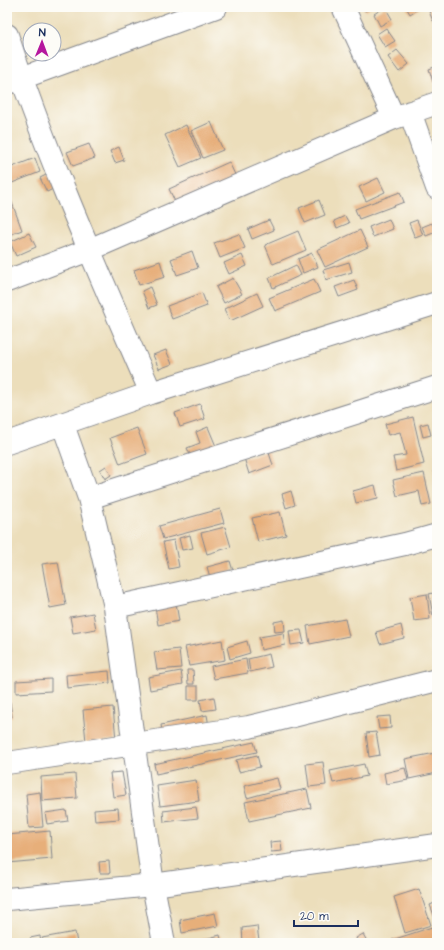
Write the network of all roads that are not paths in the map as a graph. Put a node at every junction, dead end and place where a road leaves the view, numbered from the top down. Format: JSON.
{"nodes":[{"id":1,"x":216,"y":7,"type":"edge"},
{"id":2,"x":343,"y":7,"type":"edge"},
{"id":3,"x":7,"y":35,"type":"edge"},
{"id":4,"x":14,"y":80,"type":"edge"},
{"id":5,"x":437,"y":103,"type":"edge"},
{"id":6,"x":402,"y":115,"type":"junction"},
{"id":7,"x":437,"y":188,"type":"edge"},
{"id":8,"x":89,"y":250,"type":"junction"},
{"id":9,"x":7,"y":280,"type":"edge"},
{"id":10,"x":437,"y":303,"type":"edge"},
{"id":11,"x":437,"y":387,"type":"edge"},
{"id":12,"x":151,"y":393,"type":"junction"},
{"id":13,"x":63,"y":425,"type":"junction"},
{"id":14,"x":7,"y":443,"type":"edge"},
{"id":15,"x":90,"y":498,"type":"junction"},
{"id":16,"x":437,"y":535,"type":"edge"},
{"id":17,"x":115,"y":607,"type":"junction"},
{"id":18,"x":437,"y":680,"type":"edge"},
{"id":19,"x":134,"y":744,"type":"junction"},
{"id":20,"x":7,"y":763,"type":"edge"},
{"id":21,"x":437,"y":844,"type":"edge"},
{"id":22,"x":153,"y":884,"type":"junction"},
{"id":23,"x":7,"y":899,"type":"edge"},
{"id":24,"x":164,"y":943,"type":"edge"}],
"edges":[{"from":1,"to":4,"type":"street"},
{"from":2,"to":6,"type":"street"},
{"from":3,"to":4,"type":"street"},
{"from":4,"to":8,"type":"street"},
{"from":5,"to":6,"type":"street"},
{"from":6,"to":7,"type":"street"},
{"from":6,"to":8,"type":"street"},
{"from":8,"to":9,"type":"street"},
{"from":8,"to":12,"type":"street"},
{"from":10,"to":12,"type":"street"},
{"from":11,"to":15,"type":"street"},
{"from":12,"to":13,"type":"street"},
{"from":13,"to":14,"type":"street"},
{"from":13,"to":15,"type":"street"},
{"from":15,"to":17,"type":"street"},
{"from":16,"to":17,"type":"street"},
{"from":17,"to":19,"type":"street"},
{"from":18,"to":19,"type":"street"},
{"from":19,"to":20,"type":"street"},
{"from":19,"to":22,"type":"street"},
{"from":21,"to":22,"type":"street"},
{"from":22,"to":23,"type":"street"},
{"from":22,"to":24,"type":"street"}]}
